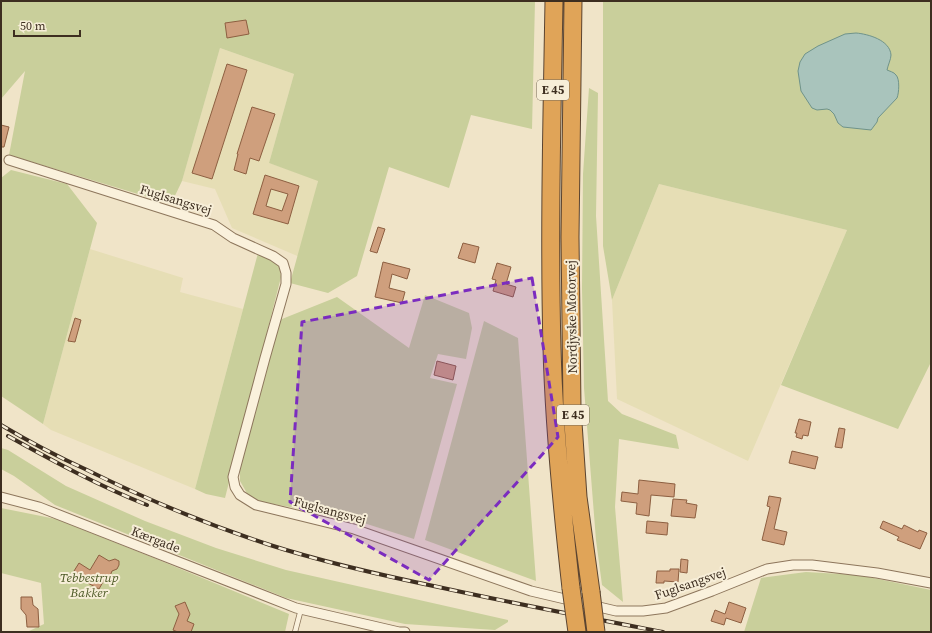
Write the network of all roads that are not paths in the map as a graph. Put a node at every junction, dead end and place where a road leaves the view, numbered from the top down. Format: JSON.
{"nodes":[{"id":1,"x":554,"y":1,"type":"edge"},
{"id":2,"x":573,"y":1,"type":"edge"},
{"id":3,"x":581,"y":1,"type":"edge"},
{"id":4,"x":9,"y":160,"type":"dead end"},
{"id":5,"x":570,"y":236,"type":"junction"},
{"id":6,"x":1,"y":497,"type":"edge"},
{"id":7,"x":931,"y":583,"type":"edge"},
{"id":8,"x":301,"y":609,"type":"junction"},
{"id":9,"x":295,"y":632,"type":"edge"},
{"id":10,"x":405,"y":632,"type":"edge"},
{"id":11,"x":577,"y":632,"type":"edge"},
{"id":12,"x":596,"y":632,"type":"edge"}],
"edges":[{"from":1,"to":11,"type":"highway","name":"Nordjyske Motorvej","number":"E 45","bridge":true},
{"from":2,"to":5,"type":"highway","name":"Nordjyske Motorvej","number":"E 45"},
{"from":3,"to":5,"type":"highway"},
{"from":4,"to":7,"type":"street","name":"Fuglsangsvej"},
{"from":5,"to":12,"type":"highway","name":"Nordjyske Motorvej","number":"E 45","bridge":true},
{"from":6,"to":8,"type":"street","name":"Kærgade"},
{"from":8,"to":9,"type":"lane"},
{"from":8,"to":10,"type":"street","name":"Kærgade"}]}
